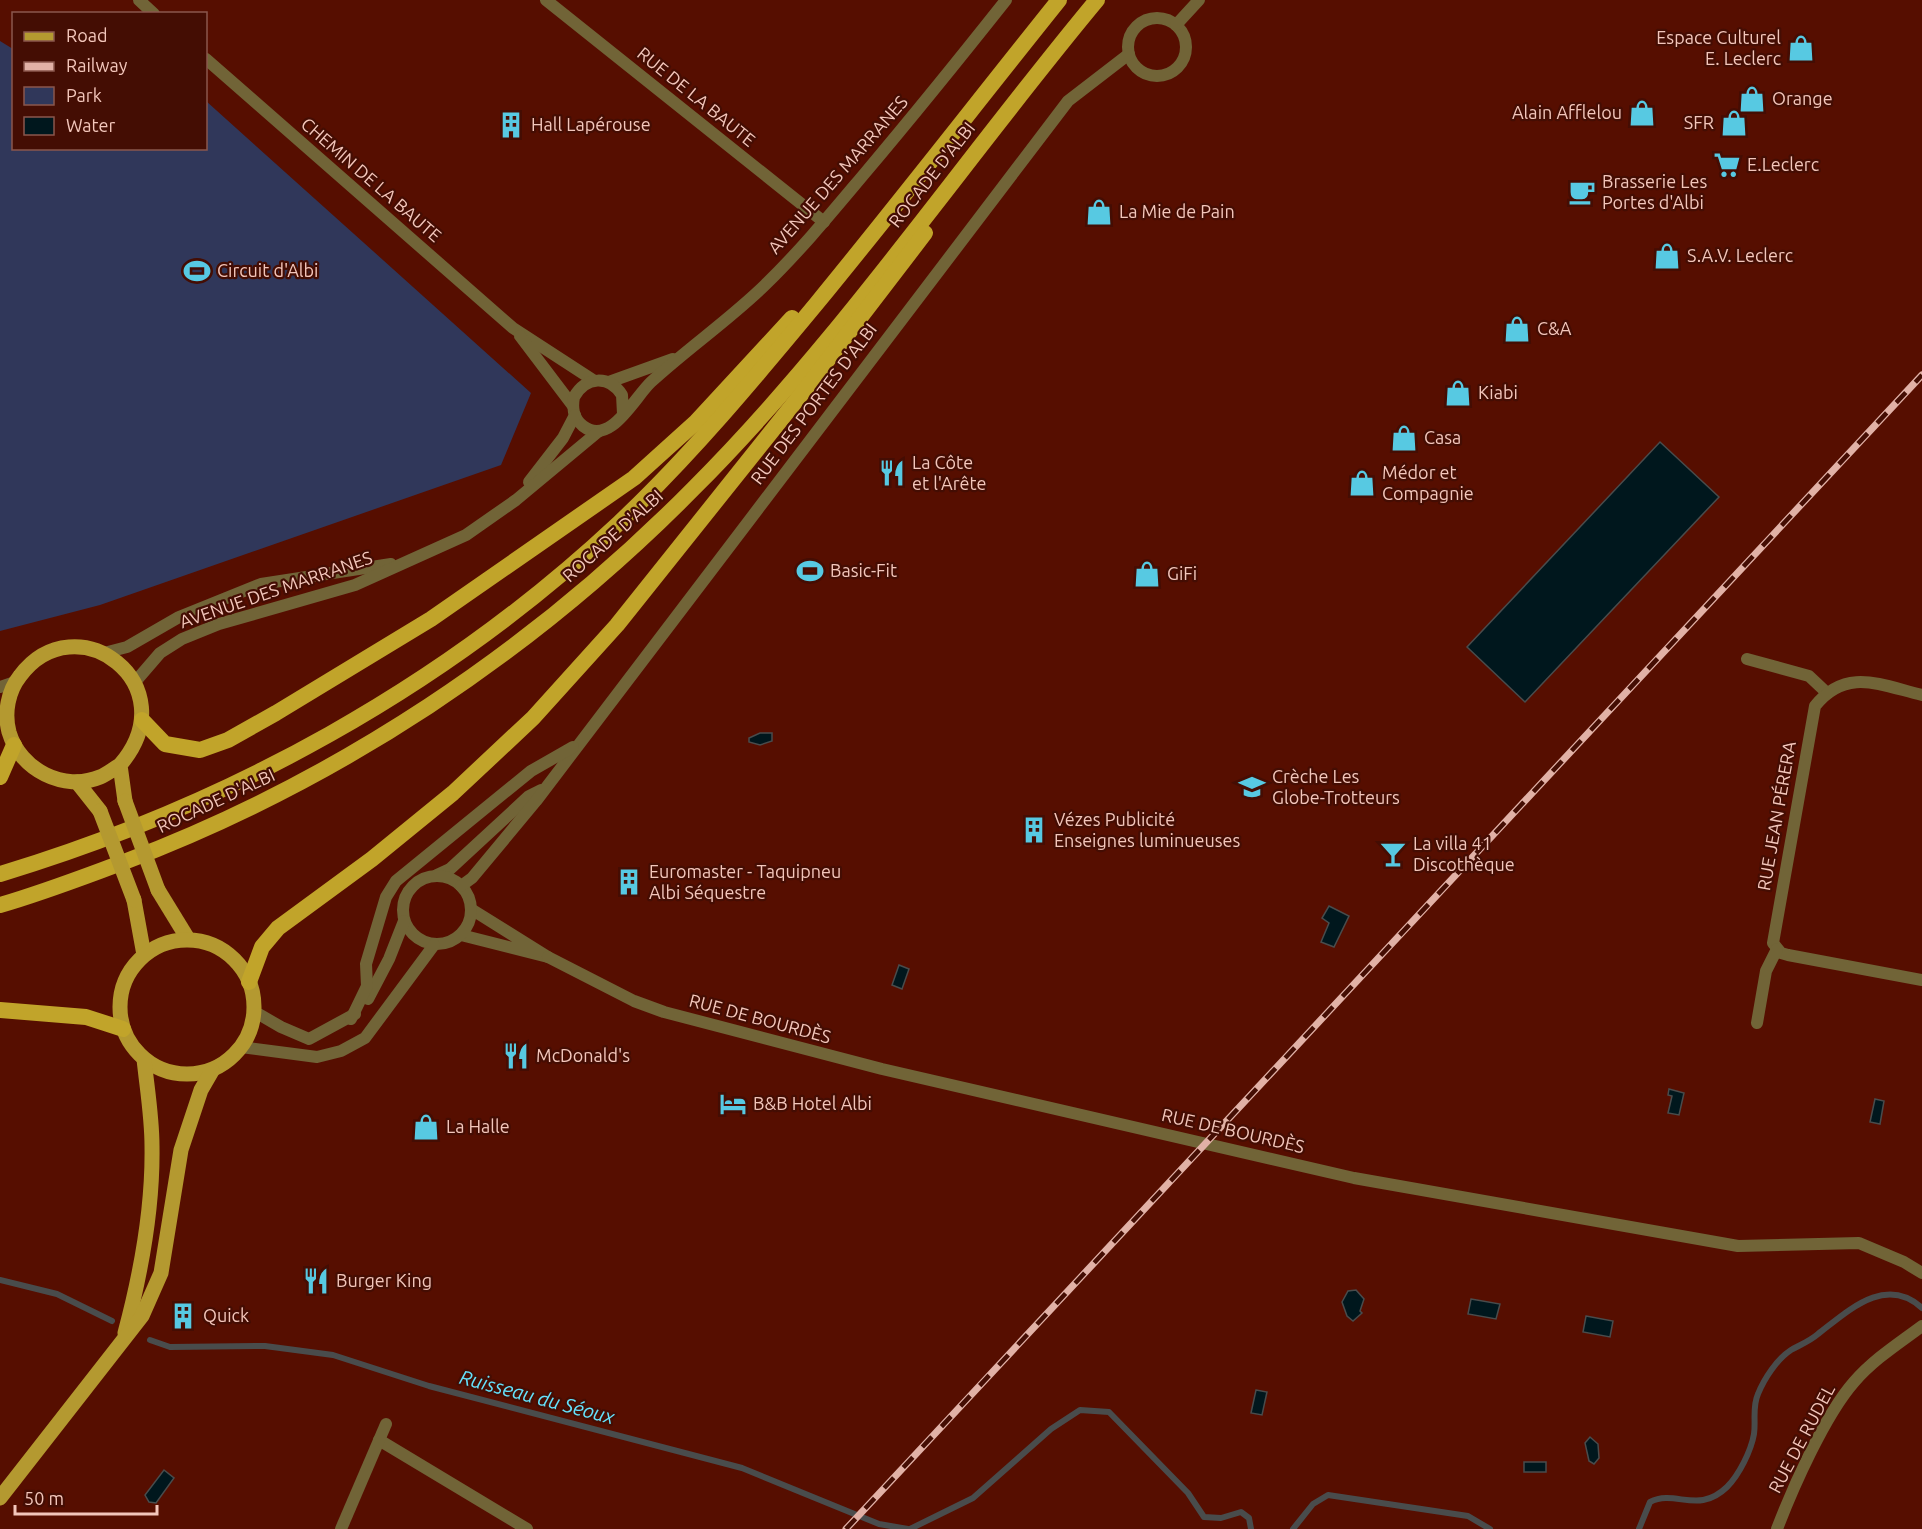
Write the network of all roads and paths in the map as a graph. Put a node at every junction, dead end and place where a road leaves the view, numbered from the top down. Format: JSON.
{"nodes":[{"id":1,"x":138,"y":0,"type":"edge"},
{"id":2,"x":546,"y":0,"type":"edge"},
{"id":3,"x":1006,"y":0,"type":"edge"},
{"id":4,"x":1059,"y":0,"type":"edge"},
{"id":5,"x":1097,"y":0,"type":"edge"},
{"id":6,"x":1103,"y":0,"type":"edge"},
{"id":7,"x":1199,"y":0,"type":"edge"},
{"id":8,"x":152,"y":12,"type":"edge"},
{"id":9,"x":1176,"y":25,"type":"junction"},
{"id":10,"x":1129,"y":54,"type":"junction"},
{"id":11,"x":207,"y":60,"type":"edge"},
{"id":12,"x":824,"y":222,"type":"junction"},
{"id":13,"x":864,"y":244,"type":"junction"},
{"id":14,"x":513,"y":328,"type":"junction"},
{"id":15,"x":679,"y":356,"type":"junction"},
{"id":16,"x":593,"y":380,"type":"junction"},
{"id":17,"x":609,"y":382,"type":"junction"},
{"id":18,"x":574,"y":410,"type":"junction"},
{"id":19,"x":623,"y":414,"type":"junction"},
{"id":20,"x":599,"y":431,"type":"junction"},
{"id":21,"x":516,"y":500,"type":"junction"},
{"id":22,"x":407,"y":562,"type":"junction"},
{"id":23,"x":104,"y":653,"type":"junction"},
{"id":24,"x":1747,"y":659,"type":"dead end"},
{"id":25,"x":15,"y":682,"type":"junction"},
{"id":26,"x":135,"y":682,"type":"junction"},
{"id":27,"x":0,"y":687,"type":"edge"},
{"id":28,"x":1826,"y":692,"type":"junction"},
{"id":29,"x":1922,"y":695,"type":"edge"},
{"id":30,"x":3,"y":716,"type":"edge"},
{"id":31,"x":142,"y":720,"type":"junction"},
{"id":32,"x":579,"y":744,"type":"junction"},
{"id":33,"x":14,"y":745,"type":"junction"},
{"id":34,"x":120,"y":765,"type":"junction"},
{"id":35,"x":0,"y":777,"type":"edge"},
{"id":36,"x":77,"y":782,"type":"junction"},
{"id":37,"x":542,"y":789,"type":"junction"},
{"id":38,"x":0,"y":874,"type":"edge"},
{"id":39,"x":436,"y":876,"type":"junction"},
{"id":40,"x":461,"y":886,"type":"junction"},
{"id":41,"x":0,"y":905,"type":"edge"},
{"id":42,"x":471,"y":909,"type":"junction"},
{"id":43,"x":404,"y":921,"type":"junction"},
{"id":44,"x":461,"y":934,"type":"junction"},
{"id":45,"x":188,"y":939,"type":"junction"},
{"id":46,"x":434,"y":945,"type":"junction"},
{"id":47,"x":1777,"y":949,"type":"junction"},
{"id":48,"x":144,"y":955,"type":"junction"},
{"id":49,"x":548,"y":957,"type":"junction"},
{"id":50,"x":1922,"y":980,"type":"edge"},
{"id":51,"x":249,"y":982,"type":"junction"},
{"id":52,"x":0,"y":1010,"type":"edge"},
{"id":53,"x":255,"y":1012,"type":"junction"},
{"id":54,"x":351,"y":1018,"type":"junction"},
{"id":55,"x":1757,"y":1023,"type":"dead end"},
{"id":56,"x":123,"y":1029,"type":"junction"},
{"id":57,"x":241,"y":1047,"type":"junction"},
{"id":58,"x":144,"y":1059,"type":"junction"},
{"id":59,"x":212,"y":1071,"type":"junction"},
{"id":60,"x":1922,"y":1273,"type":"edge"},
{"id":61,"x":1921,"y":1327,"type":"edge"},
{"id":62,"x":125,"y":1335,"type":"junction"},
{"id":63,"x":386,"y":1424,"type":"dead end"},
{"id":64,"x":379,"y":1440,"type":"junction"},
{"id":65,"x":0,"y":1498,"type":"edge"},
{"id":66,"x":341,"y":1529,"type":"edge"},
{"id":67,"x":527,"y":1529,"type":"edge"},
{"id":68,"x":1777,"y":1529,"type":"edge"}],
"edges":[{"from":1,"to":8,"type":"street"},
{"from":2,"to":12,"type":"street","name":"RUE DE LA BAUTE"},
{"from":3,"to":12,"type":"street","name":"AVENUE DES MARRANES"},
{"from":4,"to":13,"type":"highway","name":"ROCADE D'ALBI"},
{"from":5,"to":41,"type":"highway","name":"ROCADE D'ALBI"},
{"from":6,"to":51,"type":"highway"},
{"from":7,"to":9,"type":"street"},
{"from":9,"to":10,"type":"street"},
{"from":9,"to":10,"type":"street"},
{"from":10,"to":32,"type":"street","name":"RUE DES PORTES D'ALBI"},
{"from":11,"to":14,"type":"street","name":"CHEMIN DE LA BAUTE"},
{"from":12,"to":15,"type":"street","name":"AVENUE DES MARRANES"},
{"from":13,"to":31,"type":"highway"},
{"from":13,"to":38,"type":"highway","name":"ROCADE D'ALBI"},
{"from":14,"to":16,"type":"street","name":"CHEMIN DE LA BAUTE"},
{"from":14,"to":18,"type":"street","name":"CHEMIN DE LA BAUTE"},
{"from":15,"to":17,"type":"street","name":"AVENUE DES MARRANES"},
{"from":15,"to":19,"type":"street","name":"AVENUE DES MARRANES"},
{"from":16,"to":17,"type":"street"},
{"from":16,"to":18,"type":"street"},
{"from":17,"to":19,"type":"street"},
{"from":18,"to":20,"type":"street"},
{"from":18,"to":21,"type":"street","name":"AVENUE DES MARRANES"},
{"from":19,"to":20,"type":"street"},
{"from":20,"to":21,"type":"street","name":"AVENUE DES MARRANES"},
{"from":21,"to":22,"type":"street","name":"AVENUE DES MARRANES"},
{"from":22,"to":23,"type":"street","name":"AVENUE DES MARRANES"},
{"from":22,"to":26,"type":"street","name":"AVENUE DES MARRANES"},
{"from":23,"to":25,"type":"main road"},
{"from":23,"to":26,"type":"main road"},
{"from":24,"to":28,"type":"street"},
{"from":25,"to":27,"type":"street"},
{"from":25,"to":30,"type":"main road"},
{"from":26,"to":31,"type":"main road"},
{"from":28,"to":29,"type":"street"},
{"from":28,"to":47,"type":"street","name":"RUE JEAN PÉRERA"},
{"from":30,"to":33,"type":"main road"},
{"from":31,"to":34,"type":"main road"},
{"from":32,"to":37,"type":"street","name":"RUE DES PORTES D'ALBI"},
{"from":32,"to":54,"type":"street"},
{"from":33,"to":35,"type":"highway"},
{"from":33,"to":36,"type":"main road"},
{"from":34,"to":36,"type":"main road"},
{"from":34,"to":45,"type":"main road","bridge":true},
{"from":36,"to":48,"type":"main road","bridge":true},
{"from":37,"to":39,"type":"street","name":"RUE DES PORTES D'ALBI"},
{"from":37,"to":40,"type":"street","name":"RUE DES PORTES D'ALBI"},
{"from":39,"to":40,"type":"street"},
{"from":39,"to":43,"type":"street"},
{"from":40,"to":42,"type":"street"},
{"from":42,"to":44,"type":"street"},
{"from":42,"to":49,"type":"street","name":"RUE DE BOURDÈS"},
{"from":43,"to":46,"type":"street"},
{"from":43,"to":54,"type":"street"},
{"from":44,"to":46,"type":"street"},
{"from":44,"to":49,"type":"street","name":"RUE DE BOURDÈS"},
{"from":45,"to":48,"type":"main road"},
{"from":45,"to":51,"type":"main road"},
{"from":46,"to":57,"type":"street"},
{"from":47,"to":50,"type":"street"},
{"from":47,"to":55,"type":"street","name":"RUE JEAN PÉRERA"},
{"from":48,"to":56,"type":"main road"},
{"from":49,"to":60,"type":"street","name":"RUE DE BOURDÈS"},
{"from":51,"to":53,"type":"main road"},
{"from":52,"to":56,"type":"highway"},
{"from":53,"to":54,"type":"street"},
{"from":53,"to":57,"type":"main road"},
{"from":56,"to":58,"type":"main road"},
{"from":57,"to":59,"type":"main road"},
{"from":58,"to":59,"type":"main road"},
{"from":58,"to":62,"type":"main road"},
{"from":59,"to":62,"type":"main road"},
{"from":61,"to":68,"type":"street","name":"RUE DE RUDEL"},
{"from":62,"to":65,"type":"main road"},
{"from":63,"to":64,"type":"street"},
{"from":64,"to":66,"type":"street"},
{"from":64,"to":67,"type":"street"}]}
